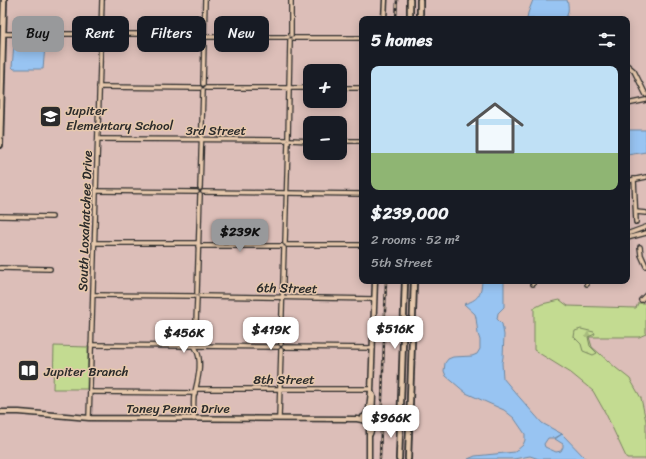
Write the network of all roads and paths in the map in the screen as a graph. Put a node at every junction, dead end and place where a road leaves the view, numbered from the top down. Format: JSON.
{"nodes":[{"id":1,"x":4,"y":0,"type":"edge"},
{"id":2,"x":102,"y":0,"type":"edge"},
{"id":3,"x":205,"y":0,"type":"edge"},
{"id":4,"x":291,"y":0,"type":"edge"},
{"id":5,"x":384,"y":0,"type":"edge"},
{"id":6,"x":410,"y":0,"type":"edge"},
{"id":7,"x":420,"y":0,"type":"edge"},
{"id":8,"x":102,"y":16,"type":"edge"},
{"id":9,"x":205,"y":16,"type":"edge"},
{"id":10,"x":384,"y":16,"type":"edge"},
{"id":11,"x":410,"y":16,"type":"edge"},
{"id":12,"x":420,"y":16,"type":"edge"},
{"id":13,"x":3,"y":34,"type":"junction"},
{"id":14,"x":72,"y":34,"type":"edge"},
{"id":15,"x":206,"y":36,"type":"edge"},
{"id":16,"x":291,"y":37,"type":"junction"},
{"id":17,"x":359,"y":38,"type":"edge"},
{"id":18,"x":100,"y":52,"type":"edge"},
{"id":19,"x":204,"y":52,"type":"edge"},
{"id":20,"x":630,"y":68,"type":"edge"},
{"id":21,"x":99,"y":87,"type":"junction"},
{"id":22,"x":289,"y":88,"type":"junction"},
{"id":23,"x":303,"y":88,"type":"edge"},
{"id":24,"x":347,"y":88,"type":"edge"},
{"id":25,"x":359,"y":88,"type":"edge"},
{"id":26,"x":203,"y":89,"type":"junction"},
{"id":27,"x":646,"y":95,"type":"edge"},
{"id":28,"x":646,"y":100,"type":"edge"},
{"id":29,"x":630,"y":103,"type":"edge"},
{"id":30,"x":98,"y":139,"type":"junction"},
{"id":31,"x":201,"y":140,"type":"junction"},
{"id":32,"x":288,"y":140,"type":"junction"},
{"id":33,"x":303,"y":140,"type":"edge"},
{"id":34,"x":347,"y":141,"type":"edge"},
{"id":35,"x":359,"y":141,"type":"edge"},
{"id":36,"x":0,"y":145,"type":"edge"},
{"id":37,"x":646,"y":177,"type":"edge"},
{"id":38,"x":634,"y":179,"type":"junction"},
{"id":39,"x":630,"y":180,"type":"edge"},
{"id":40,"x":96,"y":191,"type":"junction"},
{"id":41,"x":200,"y":193,"type":"junction"},
{"id":42,"x":286,"y":193,"type":"junction"},
{"id":43,"x":359,"y":194,"type":"edge"},
{"id":44,"x":636,"y":212,"type":"junction"},
{"id":45,"x":646,"y":212,"type":"edge"},
{"id":46,"x":0,"y":216,"type":"edge"},
{"id":47,"x":52,"y":217,"type":"dead end"},
{"id":48,"x":636,"y":222,"type":"dead end"},
{"id":49,"x":646,"y":227,"type":"edge"},
{"id":50,"x":630,"y":233,"type":"edge"},
{"id":51,"x":646,"y":233,"type":"edge"},
{"id":52,"x":630,"y":237,"type":"edge"},
{"id":53,"x":94,"y":243,"type":"junction"},
{"id":54,"x":198,"y":244,"type":"junction"},
{"id":55,"x":284,"y":245,"type":"junction"},
{"id":56,"x":359,"y":245,"type":"edge"},
{"id":57,"x":640,"y":247,"type":"dead end"},
{"id":58,"x":646,"y":266,"type":"edge"},
{"id":59,"x":0,"y":268,"type":"edge"},
{"id":60,"x":50,"y":269,"type":"dead end"},
{"id":61,"x":375,"y":284,"type":"edge"},
{"id":62,"x":405,"y":284,"type":"edge"},
{"id":63,"x":414,"y":284,"type":"edge"},
{"id":64,"x":92,"y":295,"type":"junction"},
{"id":65,"x":646,"y":295,"type":"edge"},
{"id":66,"x":197,"y":296,"type":"junction"},
{"id":67,"x":282,"y":298,"type":"junction"},
{"id":68,"x":374,"y":299,"type":"junction"},
{"id":69,"x":642,"y":300,"type":"dead end"},
{"id":70,"x":91,"y":345,"type":"junction"},
{"id":71,"x":282,"y":346,"type":"junction"},
{"id":72,"x":195,"y":347,"type":"junction"},
{"id":73,"x":373,"y":348,"type":"junction"},
{"id":74,"x":279,"y":349,"type":"junction"},
{"id":75,"x":280,"y":389,"type":"junction"},
{"id":76,"x":371,"y":390,"type":"junction"},
{"id":77,"x":196,"y":391,"type":"junction"},
{"id":78,"x":90,"y":392,"type":"junction"},
{"id":79,"x":0,"y":412,"type":"edge"},
{"id":80,"x":365,"y":416,"type":"junction"},
{"id":81,"x":372,"y":416,"type":"junction"},
{"id":82,"x":89,"y":418,"type":"junction"},
{"id":83,"x":279,"y":418,"type":"junction"},
{"id":84,"x":357,"y":418,"type":"junction"},
{"id":85,"x":382,"y":418,"type":"junction"},
{"id":86,"x":194,"y":419,"type":"junction"},
{"id":87,"x":400,"y":419,"type":"junction"},
{"id":88,"x":410,"y":419,"type":"junction"},
{"id":89,"x":376,"y":420,"type":"junction"},
{"id":90,"x":369,"y":421,"type":"junction"},
{"id":91,"x":370,"y":435,"type":"junction"},
{"id":92,"x":369,"y":459,"type":"edge"},
{"id":93,"x":399,"y":459,"type":"edge"},
{"id":94,"x":408,"y":459,"type":"edge"}],
"edges":[{"from":1,"to":13,"type":"main road"},
{"from":2,"to":8,"type":"street","name":"South Loxahatchee Drive"},
{"from":3,"to":9,"type":"street"},
{"from":4,"to":16,"type":"street"},
{"from":5,"to":10,"type":"street"},
{"from":6,"to":11,"type":"main road"},
{"from":7,"to":12,"type":"main road"},
{"from":13,"to":14,"type":"street"},
{"from":13,"to":36,"type":"main road"},
{"from":15,"to":16,"type":"street"},
{"from":16,"to":17,"type":"street"},
{"from":16,"to":22,"type":"street"},
{"from":18,"to":21,"type":"street","name":"South Loxahatchee Drive"},
{"from":19,"to":26,"type":"street"},
{"from":20,"to":27,"type":"street"},
{"from":21,"to":26,"type":"street"},
{"from":21,"to":30,"type":"street","name":"South Loxahatchee Drive"},
{"from":22,"to":23,"type":"street"},
{"from":22,"to":26,"type":"street"},
{"from":22,"to":32,"type":"street"},
{"from":24,"to":25,"type":"street"},
{"from":26,"to":31,"type":"street"},
{"from":28,"to":29,"type":"street"},
{"from":30,"to":31,"type":"street","name":"3rd Street"},
{"from":30,"to":40,"type":"street","name":"South Loxahatchee Drive"},
{"from":31,"to":32,"type":"street","name":"3rd Street"},
{"from":31,"to":41,"type":"street"},
{"from":32,"to":33,"type":"street","name":"3rd Street"},
{"from":32,"to":42,"type":"street"},
{"from":34,"to":35,"type":"street"},
{"from":37,"to":38,"type":"street"},
{"from":38,"to":39,"type":"street"},
{"from":38,"to":44,"type":"street"},
{"from":40,"to":41,"type":"street"},
{"from":40,"to":53,"type":"street","name":"South Loxahatchee Drive"},
{"from":41,"to":42,"type":"street"},
{"from":41,"to":54,"type":"street"},
{"from":42,"to":43,"type":"street"},
{"from":42,"to":55,"type":"street"},
{"from":44,"to":45,"type":"street"},
{"from":44,"to":48,"type":"street"},
{"from":46,"to":47,"type":"street"},
{"from":49,"to":50,"type":"street"},
{"from":51,"to":52,"type":"street"},
{"from":53,"to":54,"type":"street"},
{"from":53,"to":64,"type":"street","name":"South Loxahatchee Drive"},
{"from":54,"to":55,"type":"street"},
{"from":54,"to":66,"type":"street"},
{"from":55,"to":56,"type":"street"},
{"from":55,"to":67,"type":"street"},
{"from":57,"to":58,"type":"street"},
{"from":59,"to":60,"type":"street"},
{"from":61,"to":68,"type":"street"},
{"from":62,"to":87,"type":"main road"},
{"from":63,"to":88,"type":"main road"},
{"from":64,"to":66,"type":"street","name":"6th Street"},
{"from":64,"to":70,"type":"street","name":"South Loxahatchee Drive"},
{"from":65,"to":69,"type":"street"},
{"from":66,"to":67,"type":"street","name":"6th Street"},
{"from":66,"to":72,"type":"street"},
{"from":67,"to":68,"type":"street","name":"6th Street"},
{"from":67,"to":71,"type":"street"},
{"from":68,"to":73,"type":"street"},
{"from":70,"to":72,"type":"street"},
{"from":70,"to":78,"type":"street","name":"South Loxahatchee Drive"},
{"from":71,"to":73,"type":"street"},
{"from":71,"to":74,"type":"street"},
{"from":72,"to":74,"type":"street"},
{"from":72,"to":77,"type":"street"},
{"from":73,"to":76,"type":"street"},
{"from":74,"to":75,"type":"street"},
{"from":75,"to":76,"type":"street","name":"8th Street"},
{"from":75,"to":77,"type":"street","name":"8th Street"},
{"from":75,"to":83,"type":"street"},
{"from":76,"to":80,"type":"street"},
{"from":76,"to":81,"type":"street"},
{"from":77,"to":78,"type":"street","name":"8th Street"},
{"from":77,"to":86,"type":"street"},
{"from":78,"to":82,"type":"street","name":"South Loxahatchee Drive"},
{"from":79,"to":82,"type":"street","name":"Toney Penna Drive"},
{"from":80,"to":81,"type":"street","name":"Toney Penna Drive"},
{"from":80,"to":84,"type":"street","name":"Toney Penna Drive"},
{"from":81,"to":85,"type":"street","name":"Toney Penna Drive"},
{"from":82,"to":86,"type":"street","name":"Toney Penna Drive"},
{"from":83,"to":84,"type":"street","name":"Toney Penna Drive"},
{"from":83,"to":86,"type":"street","name":"Toney Penna Drive"},
{"from":84,"to":90,"type":"street","name":"Toney Penna Drive"},
{"from":85,"to":87,"type":"street","name":"Toney Penna Drive"},
{"from":85,"to":89,"type":"street","name":"Toney Penna Drive"},
{"from":87,"to":88,"type":"street","name":"Toney Penna Drive"},
{"from":87,"to":93,"type":"main road"},
{"from":88,"to":94,"type":"main road"},
{"from":89,"to":90,"type":"street","name":"Toney Penna Drive"},
{"from":89,"to":91,"type":"street"},
{"from":90,"to":91,"type":"street"},
{"from":91,"to":92,"type":"street"}]}
